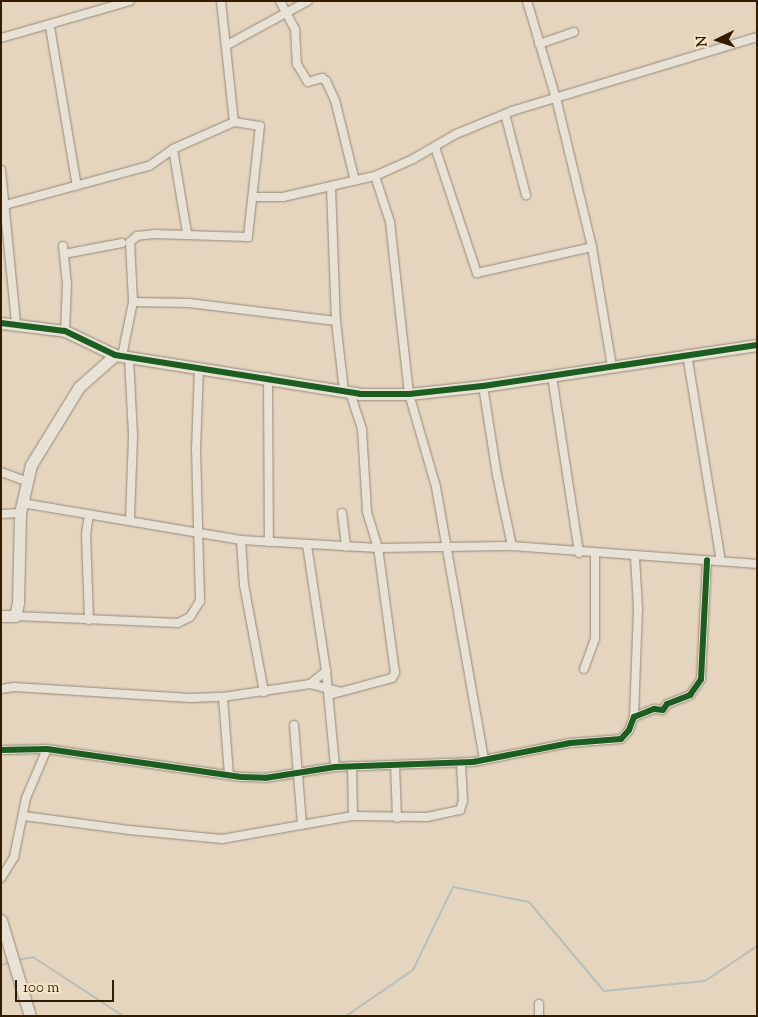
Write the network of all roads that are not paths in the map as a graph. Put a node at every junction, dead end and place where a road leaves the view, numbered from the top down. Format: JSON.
{"nodes":[{"id":1,"x":130,"y":1,"type":"edge"},
{"id":2,"x":221,"y":1,"type":"edge"},
{"id":3,"x":280,"y":1,"type":"edge"},
{"id":4,"x":308,"y":1,"type":"edge"},
{"id":5,"x":526,"y":1,"type":"edge"},
{"id":6,"x":287,"y":15,"type":"junction"},
{"id":7,"x":50,"y":26,"type":"junction"},
{"id":8,"x":574,"y":32,"type":"dead end"},
{"id":9,"x":757,"y":37,"type":"edge"},
{"id":10,"x":1,"y":38,"type":"edge"},
{"id":11,"x":539,"y":44,"type":"junction"},
{"id":12,"x":227,"y":45,"type":"junction"},
{"id":13,"x":556,"y":98,"type":"junction"},
{"id":14,"x":504,"y":114,"type":"junction"},
{"id":15,"x":234,"y":122,"type":"junction"},
{"id":16,"x":435,"y":147,"type":"junction"},
{"id":17,"x":174,"y":149,"type":"junction"},
{"id":18,"x":1,"y":173,"type":"edge"},
{"id":19,"x":375,"y":176,"type":"junction"},
{"id":20,"x":355,"y":181,"type":"junction"},
{"id":21,"x":77,"y":186,"type":"junction"},
{"id":22,"x":331,"y":186,"type":"junction"},
{"id":23,"x":526,"y":195,"type":"dead end"},
{"id":24,"x":254,"y":197,"type":"junction"},
{"id":25,"x":5,"y":205,"type":"junction"},
{"id":26,"x":187,"y":233,"type":"junction"},
{"id":27,"x":122,"y":244,"type":"dead end"},
{"id":28,"x":592,"y":247,"type":"junction"},
{"id":29,"x":133,"y":302,"type":"junction"},
{"id":30,"x":336,"y":321,"type":"junction"},
{"id":31,"x":1,"y":323,"type":"edge"},
{"id":32,"x":16,"y":324,"type":"junction"},
{"id":33,"x":64,"y":330,"type":"junction"},
{"id":34,"x":757,"y":345,"type":"edge"},
{"id":35,"x":687,"y":354,"type":"junction"},
{"id":36,"x":122,"y":356,"type":"junction"},
{"id":37,"x":612,"y":366,"type":"junction"},
{"id":38,"x":199,"y":368,"type":"junction"},
{"id":39,"x":552,"y":376,"type":"junction"},
{"id":40,"x":268,"y":377,"type":"junction"},
{"id":41,"x":483,"y":386,"type":"junction"},
{"id":42,"x":347,"y":392,"type":"junction"},
{"id":43,"x":409,"y":394,"type":"junction"},
{"id":44,"x":1,"y":472,"type":"edge"},
{"id":45,"x":26,"y":481,"type":"junction"},
{"id":46,"x":21,"y":508,"type":"junction"},
{"id":47,"x":342,"y":513,"type":"dead end"},
{"id":48,"x":1,"y":514,"type":"edge"},
{"id":49,"x":89,"y":514,"type":"junction"},
{"id":50,"x":130,"y":520,"type":"junction"},
{"id":51,"x":198,"y":530,"type":"junction"},
{"id":52,"x":241,"y":540,"type":"junction"},
{"id":53,"x":269,"y":542,"type":"junction"},
{"id":54,"x":307,"y":545,"type":"junction"},
{"id":55,"x":445,"y":546,"type":"junction"},
{"id":56,"x":512,"y":546,"type":"junction"},
{"id":57,"x":346,"y":547,"type":"junction"},
{"id":58,"x":378,"y":548,"type":"junction"},
{"id":59,"x":579,"y":553,"type":"junction"},
{"id":60,"x":596,"y":554,"type":"junction"},
{"id":61,"x":635,"y":556,"type":"junction"},
{"id":62,"x":707,"y":560,"type":"junction"},
{"id":63,"x":721,"y":561,"type":"junction"},
{"id":64,"x":757,"y":564,"type":"edge"},
{"id":65,"x":1,"y":616,"type":"edge"},
{"id":66,"x":15,"y":616,"type":"junction"},
{"id":67,"x":89,"y":620,"type":"junction"},
{"id":68,"x":584,"y":669,"type":"dead end"},
{"id":69,"x":326,"y":672,"type":"junction"},
{"id":70,"x":310,"y":684,"type":"junction"},
{"id":71,"x":1,"y":690,"type":"edge"},
{"id":72,"x":328,"y":690,"type":"junction"},
{"id":73,"x":264,"y":692,"type":"junction"},
{"id":74,"x":223,"y":697,"type":"junction"},
{"id":75,"x":634,"y":717,"type":"junction"},
{"id":76,"x":294,"y":725,"type":"dead end"},
{"id":77,"x":1,"y":750,"type":"edge"},
{"id":78,"x":47,"y":750,"type":"junction"},
{"id":79,"x":484,"y":760,"type":"junction"},
{"id":80,"x":395,"y":764,"type":"junction"},
{"id":81,"x":461,"y":764,"type":"junction"},
{"id":82,"x":352,"y":766,"type":"junction"},
{"id":83,"x":335,"y":767,"type":"junction"},
{"id":84,"x":298,"y":773,"type":"junction"},
{"id":85,"x":229,"y":775,"type":"junction"},
{"id":86,"x":24,"y":816,"type":"junction"},
{"id":87,"x":352,"y":816,"type":"junction"},
{"id":88,"x":398,"y":818,"type":"junction"},
{"id":89,"x":302,"y":825,"type":"junction"},
{"id":90,"x":1,"y":878,"type":"edge"},
{"id":91,"x":1,"y":920,"type":"edge"},
{"id":92,"x":539,"y":1004,"type":"dead end"},
{"id":93,"x":30,"y":1016,"type":"edge"},
{"id":94,"x":539,"y":1016,"type":"edge"}],
"edges":[{"from":1,"to":7,"type":"street"},
{"from":2,"to":12,"type":"street"},
{"from":3,"to":6,"type":"street"},
{"from":4,"to":6,"type":"street"},
{"from":5,"to":11,"type":"street"},
{"from":6,"to":12,"type":"street"},
{"from":6,"to":20,"type":"street"},
{"from":7,"to":10,"type":"street"},
{"from":7,"to":21,"type":"street"},
{"from":8,"to":11,"type":"street"},
{"from":9,"to":13,"type":"street"},
{"from":11,"to":13,"type":"street"},
{"from":12,"to":15,"type":"street"},
{"from":13,"to":14,"type":"street"},
{"from":13,"to":28,"type":"street"},
{"from":14,"to":16,"type":"street"},
{"from":14,"to":23,"type":"street"},
{"from":15,"to":17,"type":"street"},
{"from":15,"to":24,"type":"street"},
{"from":16,"to":19,"type":"street"},
{"from":16,"to":28,"type":"street"},
{"from":17,"to":21,"type":"street"},
{"from":17,"to":26,"type":"street"},
{"from":18,"to":25,"type":"street"},
{"from":19,"to":20,"type":"street"},
{"from":19,"to":43,"type":"street"},
{"from":20,"to":22,"type":"street"},
{"from":21,"to":25,"type":"street"},
{"from":22,"to":24,"type":"street"},
{"from":22,"to":30,"type":"street"},
{"from":24,"to":26,"type":"street"},
{"from":25,"to":32,"type":"street"},
{"from":26,"to":29,"type":"street"},
{"from":27,"to":33,"type":"street"},
{"from":28,"to":37,"type":"street"},
{"from":29,"to":30,"type":"street"},
{"from":29,"to":36,"type":"street"},
{"from":30,"to":42,"type":"street"},
{"from":31,"to":32,"type":"street"},
{"from":32,"to":33,"type":"street"},
{"from":33,"to":36,"type":"street"},
{"from":34,"to":35,"type":"street"},
{"from":35,"to":37,"type":"street"},
{"from":35,"to":63,"type":"street"},
{"from":36,"to":38,"type":"street"},
{"from":36,"to":45,"type":"street"},
{"from":36,"to":50,"type":"street"},
{"from":37,"to":39,"type":"street"},
{"from":38,"to":40,"type":"street"},
{"from":38,"to":51,"type":"street"},
{"from":39,"to":41,"type":"street"},
{"from":39,"to":59,"type":"street"},
{"from":40,"to":42,"type":"street"},
{"from":40,"to":53,"type":"street"},
{"from":41,"to":43,"type":"street"},
{"from":41,"to":56,"type":"street"},
{"from":42,"to":43,"type":"street"},
{"from":42,"to":58,"type":"street"},
{"from":43,"to":55,"type":"street"},
{"from":44,"to":45,"type":"street"},
{"from":45,"to":46,"type":"street"},
{"from":46,"to":48,"type":"street"},
{"from":46,"to":49,"type":"street"},
{"from":46,"to":66,"type":"street"},
{"from":47,"to":57,"type":"street"},
{"from":49,"to":50,"type":"street"},
{"from":49,"to":67,"type":"street"},
{"from":50,"to":51,"type":"street"},
{"from":51,"to":52,"type":"street"},
{"from":51,"to":67,"type":"street"},
{"from":52,"to":53,"type":"street"},
{"from":52,"to":73,"type":"street"},
{"from":53,"to":54,"type":"street"},
{"from":54,"to":57,"type":"street"},
{"from":54,"to":69,"type":"street"},
{"from":55,"to":56,"type":"street"},
{"from":55,"to":58,"type":"street"},
{"from":55,"to":79,"type":"street"},
{"from":56,"to":59,"type":"street"},
{"from":57,"to":58,"type":"street"},
{"from":58,"to":72,"type":"street"},
{"from":59,"to":60,"type":"street"},
{"from":60,"to":61,"type":"street"},
{"from":60,"to":68,"type":"street"},
{"from":61,"to":62,"type":"street"},
{"from":61,"to":75,"type":"street"},
{"from":62,"to":63,"type":"street"},
{"from":62,"to":75,"type":"street"},
{"from":63,"to":64,"type":"street"},
{"from":65,"to":66,"type":"street"},
{"from":66,"to":67,"type":"street"},
{"from":69,"to":70,"type":"street"},
{"from":69,"to":72,"type":"street"},
{"from":70,"to":72,"type":"street"},
{"from":70,"to":73,"type":"street"},
{"from":71,"to":74,"type":"street"},
{"from":72,"to":83,"type":"street"},
{"from":73,"to":74,"type":"street"},
{"from":74,"to":85,"type":"street"},
{"from":75,"to":79,"type":"street"},
{"from":76,"to":84,"type":"street"},
{"from":77,"to":78,"type":"street"},
{"from":78,"to":85,"type":"street"},
{"from":78,"to":86,"type":"street"},
{"from":79,"to":81,"type":"street"},
{"from":80,"to":81,"type":"street"},
{"from":80,"to":82,"type":"street"},
{"from":80,"to":88,"type":"street"},
{"from":81,"to":88,"type":"street"},
{"from":82,"to":83,"type":"street"},
{"from":82,"to":87,"type":"street"},
{"from":83,"to":84,"type":"street"},
{"from":84,"to":85,"type":"street"},
{"from":84,"to":89,"type":"street"},
{"from":86,"to":89,"type":"street"},
{"from":86,"to":90,"type":"street"},
{"from":87,"to":88,"type":"street"},
{"from":87,"to":89,"type":"street"},
{"from":91,"to":93,"type":"street"},
{"from":92,"to":94,"type":"street"}]}
